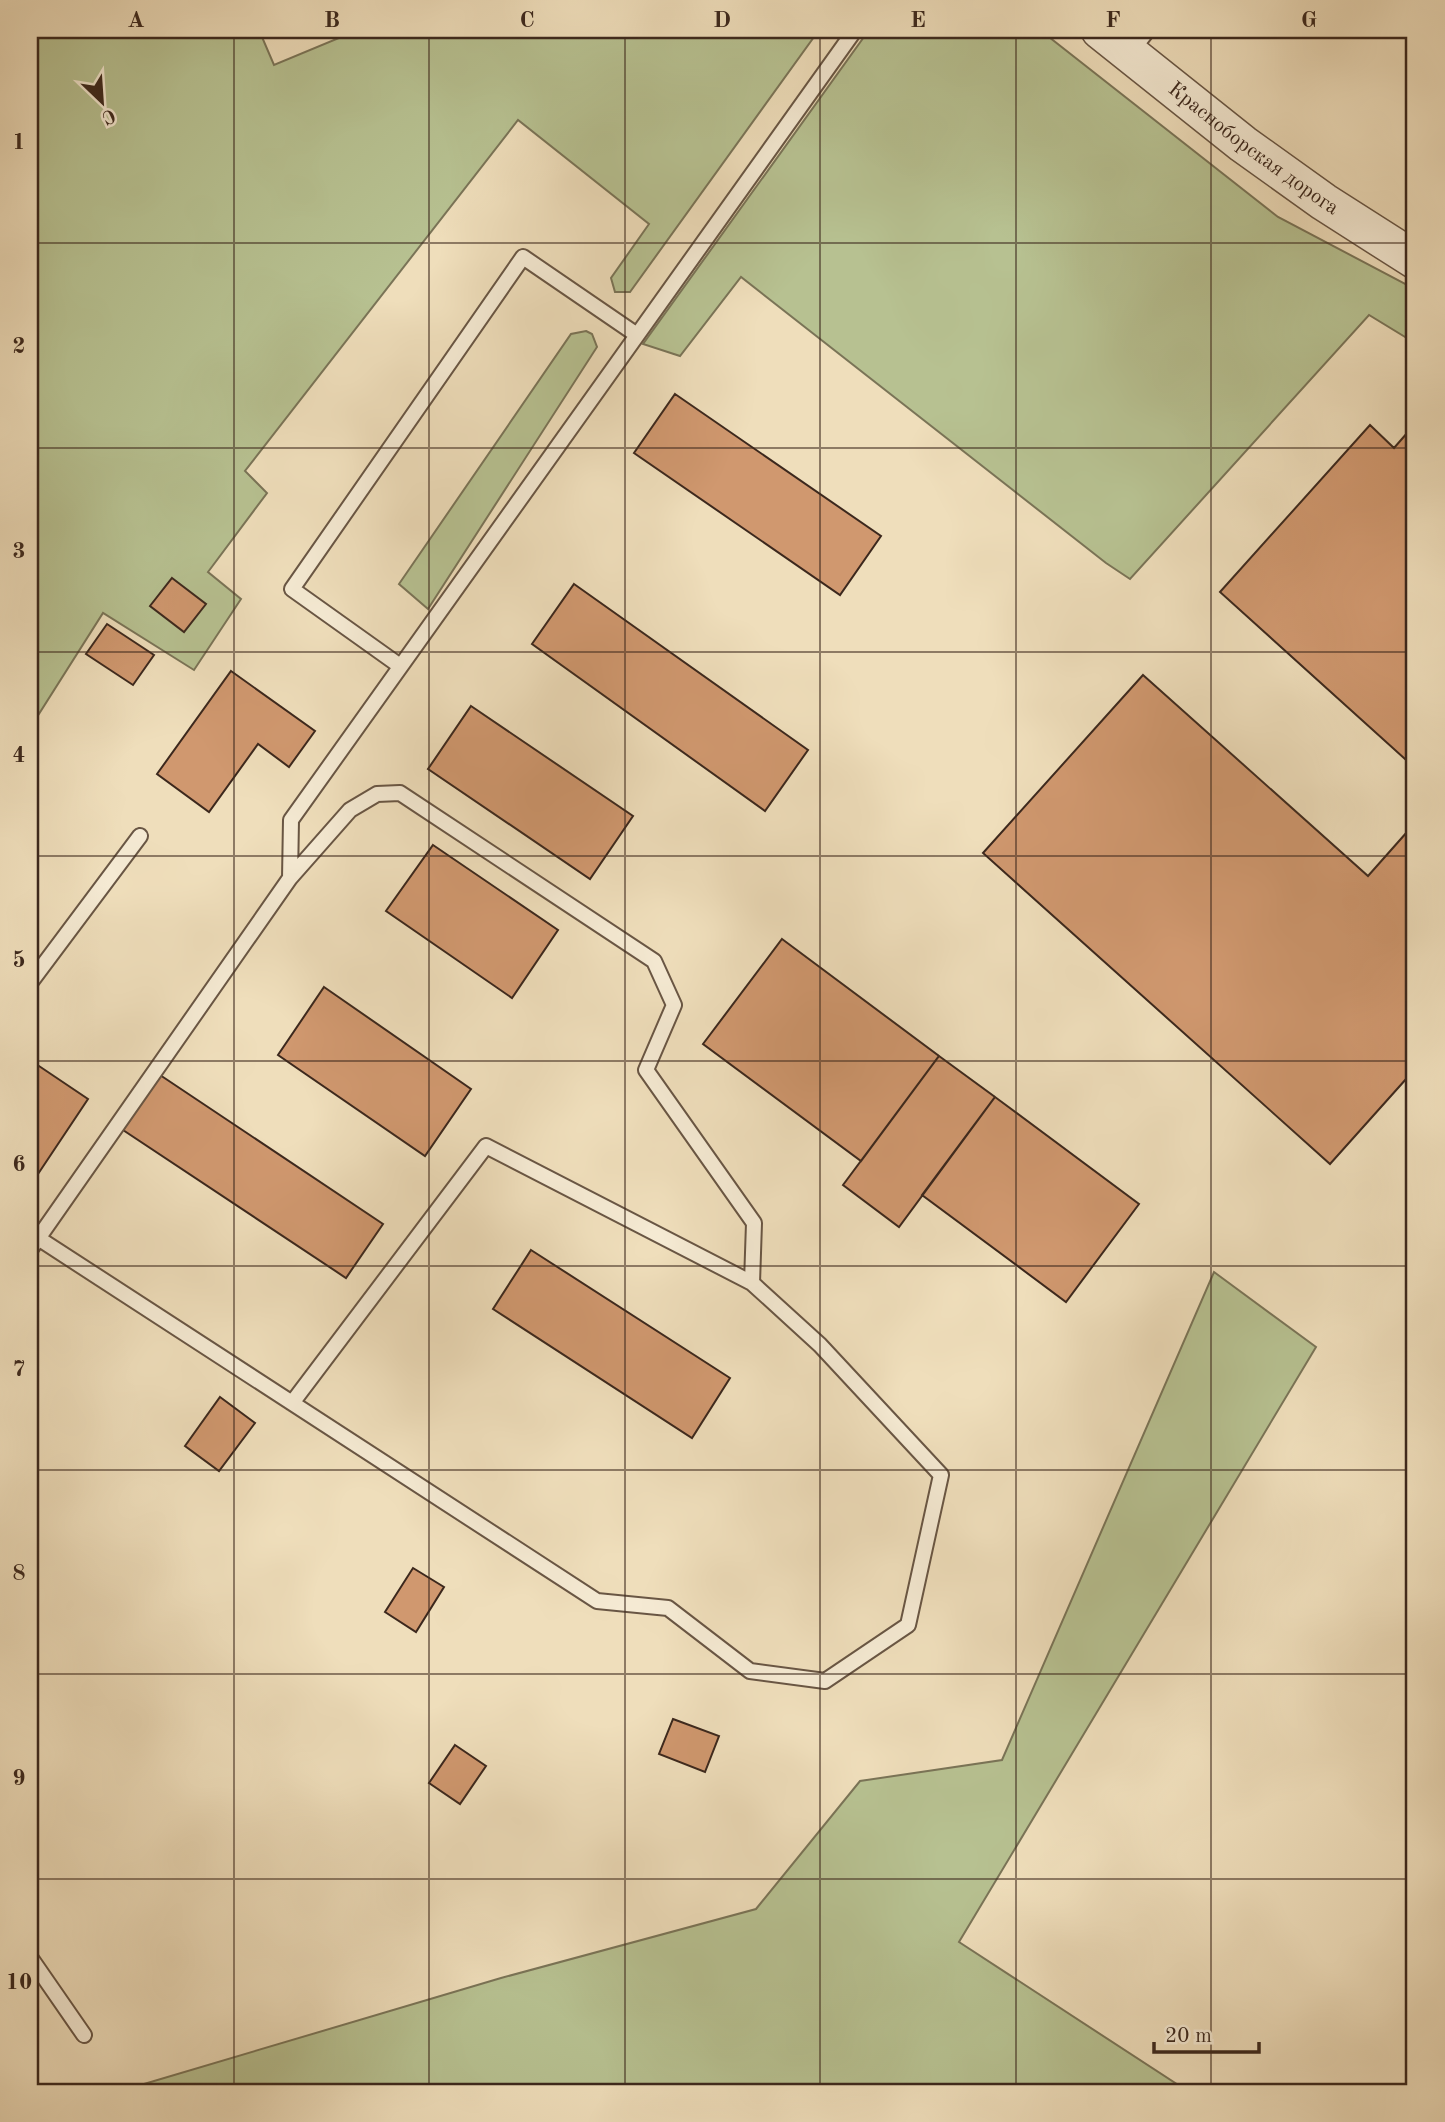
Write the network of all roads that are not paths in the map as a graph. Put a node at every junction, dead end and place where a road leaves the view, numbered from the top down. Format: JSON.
{"nodes":[{"id":1,"x":855,"y":30,"type":"edge"},
{"id":2,"x":1100,"y":30,"type":"edge"},
{"id":3,"x":1139,"y":42,"type":"edge"},
{"id":4,"x":1415,"y":260,"type":"edge"},
{"id":5,"x":637,"y":335,"type":"junction"},
{"id":6,"x":400,"y":666,"type":"junction"},
{"id":7,"x":140,"y":836,"type":"dead end"},
{"id":8,"x":290,"y":878,"type":"junction"},
{"id":9,"x":30,"y":983,"type":"edge"},
{"id":10,"x":34,"y":1244,"type":"edge"},
{"id":11,"x":752,"y":1283,"type":"junction"},
{"id":12,"x":292,"y":1403,"type":"junction"},
{"id":13,"x":30,"y":1957,"type":"edge"},
{"id":14,"x":85,"y":2035,"type":"dead end"}],
"edges":[{"from":1,"to":5,"type":"lane"},
{"from":2,"to":3,"type":"street","name":"Красноборская дорога"},
{"from":3,"to":4,"type":"street","name":"Красноборская дорога"},
{"from":5,"to":6,"type":"lane"},
{"from":5,"to":6,"type":"lane"},
{"from":6,"to":8,"type":"lane"},
{"from":7,"to":9,"type":"lane"},
{"from":8,"to":10,"type":"lane"},
{"from":8,"to":11,"type":"lane"},
{"from":10,"to":12,"type":"lane"},
{"from":11,"to":12,"type":"lane"},
{"from":11,"to":12,"type":"lane"},
{"from":13,"to":14,"type":"lane"}]}
